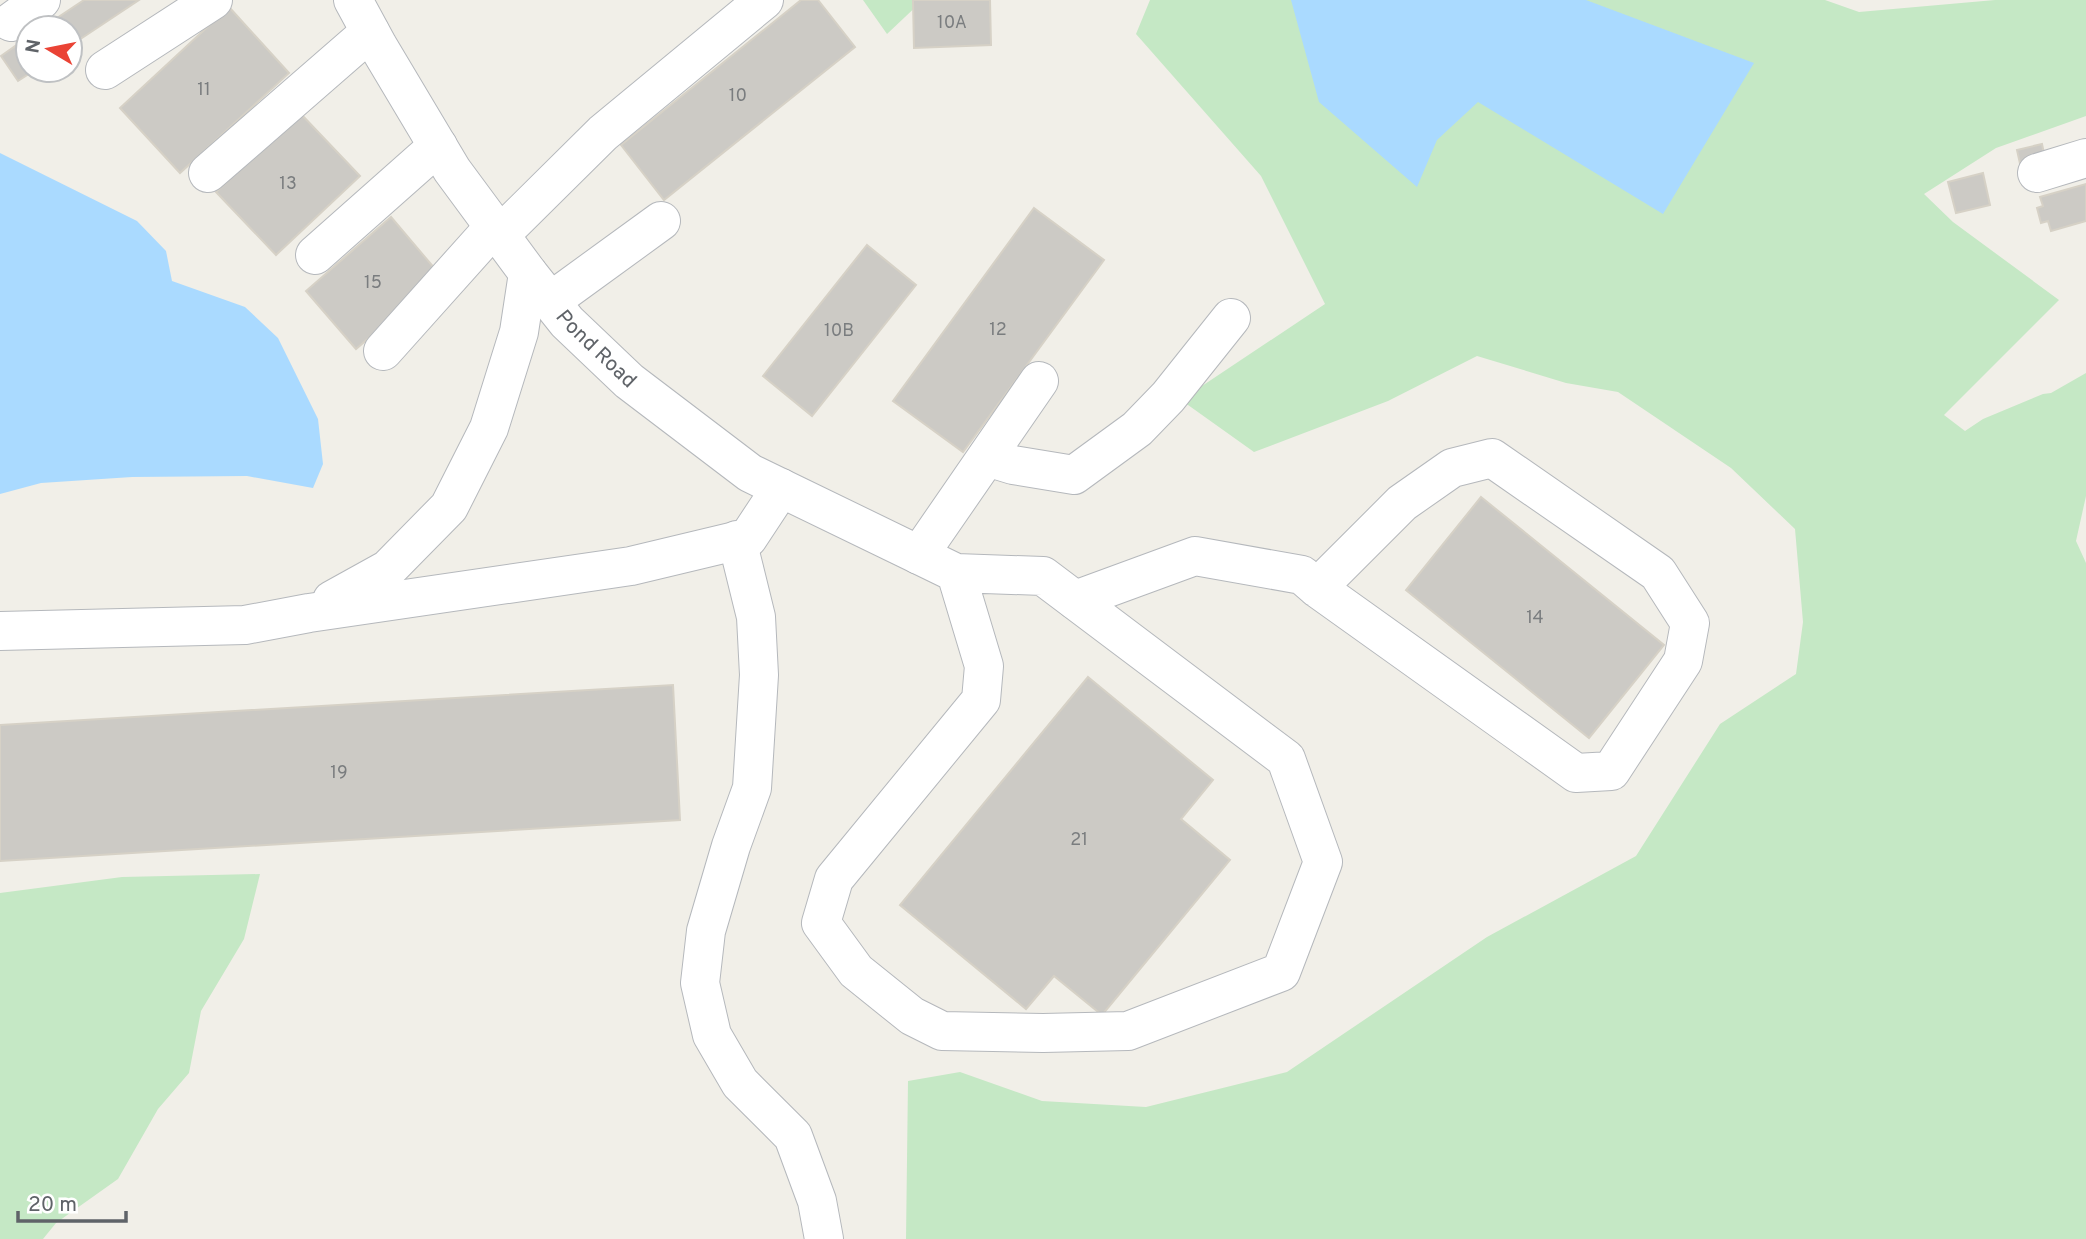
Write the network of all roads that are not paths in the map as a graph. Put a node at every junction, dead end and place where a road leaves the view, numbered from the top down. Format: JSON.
{"nodes":[{"id":1,"x":213,"y":0,"type":"edge"},
{"id":2,"x":764,"y":0,"type":"edge"},
{"id":3,"x":362,"y":16,"type":"edge"},
{"id":4,"x":105,"y":70,"type":"dead end"},
{"id":5,"x":438,"y":146,"type":"junction"},
{"id":6,"x":2086,"y":158,"type":"edge"},
{"id":7,"x":208,"y":173,"type":"dead end"},
{"id":8,"x":2037,"y":173,"type":"dead end"},
{"id":9,"x":661,"y":221,"type":"dead end"},
{"id":10,"x":497,"y":231,"type":"junction"},
{"id":11,"x":315,"y":256,"type":"dead end"},
{"id":12,"x":539,"y":287,"type":"junction"},
{"id":13,"x":1231,"y":318,"type":"dead end"},
{"id":14,"x":383,"y":351,"type":"dead end"},
{"id":15,"x":1039,"y":382,"type":"dead end"},
{"id":16,"x":987,"y":457,"type":"junction"},
{"id":17,"x":781,"y":488,"type":"junction"},
{"id":18,"x":737,"y":540,"type":"junction"},
{"id":19,"x":919,"y":555,"type":"junction"},
{"id":20,"x":956,"y":573,"type":"junction"},
{"id":21,"x":1317,"y":588,"type":"junction"},
{"id":22,"x":1075,"y":600,"type":"junction"},
{"id":23,"x":309,"y":613,"type":"junction"},
{"id":24,"x":0,"y":631,"type":"edge"},
{"id":25,"x":824,"y":1239,"type":"edge"}],
"edges":[{"from":1,"to":4,"type":"street"},
{"from":2,"to":10,"type":"street"},
{"from":3,"to":5,"type":"street","name":"Pond Road"},
{"from":3,"to":7,"type":"street"},
{"from":5,"to":10,"type":"street","name":"Pond Road"},
{"from":5,"to":11,"type":"street"},
{"from":6,"to":8,"type":"street"},
{"from":9,"to":12,"type":"street"},
{"from":10,"to":12,"type":"street","name":"Pond Road"},
{"from":10,"to":14,"type":"street"},
{"from":12,"to":17,"type":"street","name":"Pond Road"},
{"from":12,"to":23,"type":"street"},
{"from":13,"to":16,"type":"street"},
{"from":15,"to":16,"type":"street"},
{"from":16,"to":19,"type":"street"},
{"from":17,"to":18,"type":"street"},
{"from":17,"to":19,"type":"street","name":"Pond Road"},
{"from":18,"to":23,"type":"street"},
{"from":18,"to":25,"type":"street"},
{"from":19,"to":20,"type":"street","name":"Pond Road"},
{"from":20,"to":22,"type":"street"},
{"from":20,"to":22,"type":"street"},
{"from":21,"to":21,"type":"street"},
{"from":21,"to":22,"type":"street"},
{"from":23,"to":24,"type":"street"}]}
